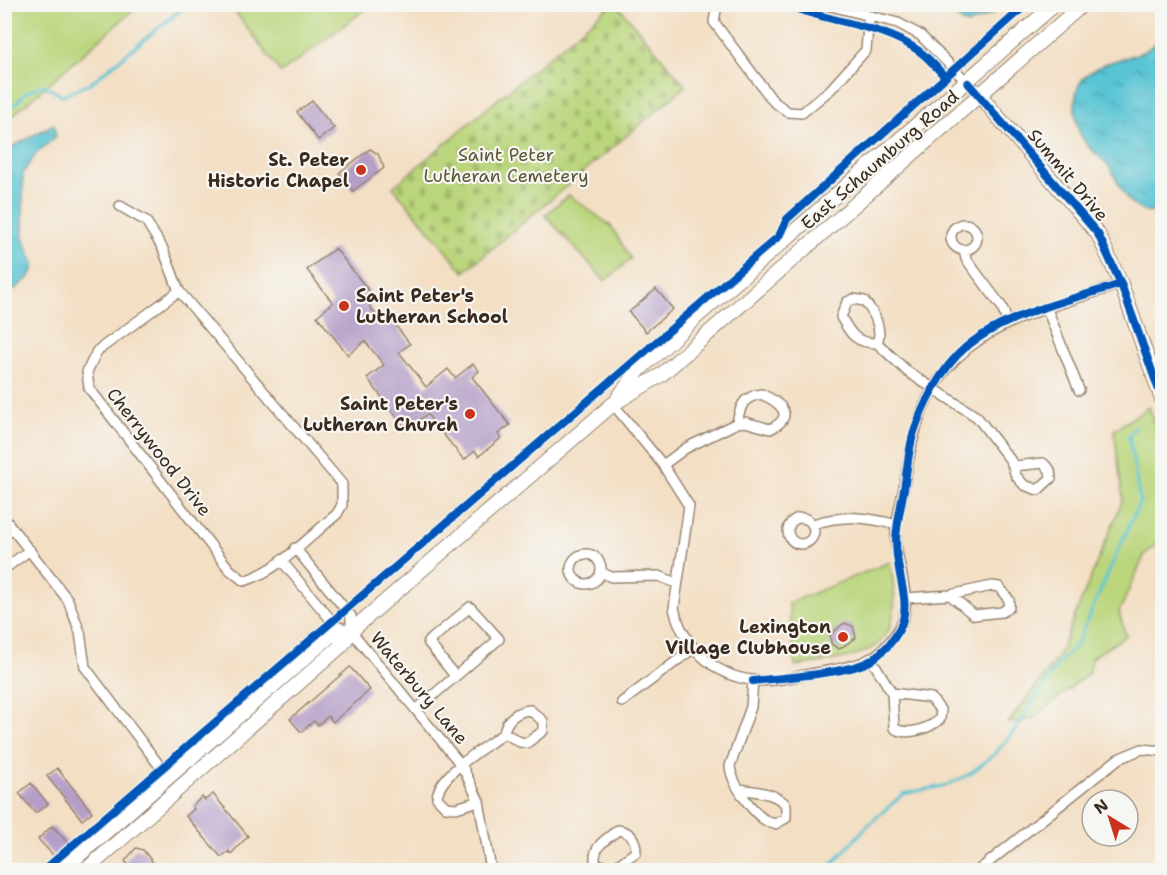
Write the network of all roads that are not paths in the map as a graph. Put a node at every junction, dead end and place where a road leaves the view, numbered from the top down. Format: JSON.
{"nodes":[{"id":1,"x":717,"y":4,"type":"edge"},
{"id":2,"x":823,"y":4,"type":"edge"},
{"id":3,"x":1055,"y":4,"type":"edge"},
{"id":4,"x":1083,"y":4,"type":"edge"},
{"id":5,"x":869,"y":16,"type":"junction"},
{"id":6,"x":968,"y":82,"type":"junction"},
{"id":7,"x":981,"y":97,"type":"junction"},
{"id":8,"x":120,"y":206,"type":"dead end"},
{"id":9,"x":964,"y":250,"type":"dead end"},
{"id":10,"x":1121,"y":284,"type":"junction"},
{"id":11,"x":179,"y":291,"type":"junction"},
{"id":12,"x":1047,"y":309,"type":"junction"},
{"id":13,"x":1007,"y":322,"type":"junction"},
{"id":14,"x":878,"y":344,"type":"junction"},
{"id":15,"x":934,"y":388,"type":"junction"},
{"id":16,"x":1078,"y":390,"type":"dead end"},
{"id":17,"x":1162,"y":399,"type":"edge"},
{"id":18,"x":613,"y":404,"type":"junction"},
{"id":19,"x":737,"y":423,"type":"junction"},
{"id":20,"x":663,"y":465,"type":"junction"},
{"id":21,"x":1014,"y":466,"type":"dead end"},
{"id":22,"x":4,"y":518,"type":"edge"},
{"id":23,"x":813,"y":524,"type":"dead end"},
{"id":24,"x":897,"y":525,"type":"junction"},
{"id":25,"x":296,"y":548,"type":"junction"},
{"id":26,"x":30,"y":550,"type":"junction"},
{"id":27,"x":281,"y":560,"type":"junction"},
{"id":28,"x":4,"y":569,"type":"edge"},
{"id":29,"x":601,"y":572,"type":"dead end"},
{"id":30,"x":676,"y":583,"type":"junction"},
{"id":31,"x":950,"y":595,"type":"junction"},
{"id":32,"x":906,"y":598,"type":"junction"},
{"id":33,"x":351,"y":631,"type":"junction"},
{"id":34,"x":694,"y":648,"type":"junction"},
{"id":35,"x":872,"y":660,"type":"junction"},
{"id":36,"x":455,"y":676,"type":"junction"},
{"id":37,"x":753,"y":681,"type":"junction"},
{"id":38,"x":892,"y":693,"type":"junction"},
{"id":39,"x":621,"y":702,"type":"dead end"},
{"id":40,"x":416,"y":710,"type":"junction"},
{"id":41,"x":504,"y":733,"type":"dead end"},
{"id":42,"x":1162,"y":751,"type":"edge"},
{"id":43,"x":462,"y":766,"type":"junction"},
{"id":44,"x":168,"y":777,"type":"junction"},
{"id":45,"x":740,"y":789,"type":"junction"},
{"id":46,"x":479,"y":801,"type":"junction"},
{"id":47,"x":591,"y":868,"type":"edge"},
{"id":48,"x":62,"y":870,"type":"edge"},
{"id":49,"x":86,"y":870,"type":"edge"},
{"id":50,"x":491,"y":870,"type":"edge"},
{"id":51,"x":980,"y":870,"type":"edge"}],
"edges":[{"from":1,"to":5,"type":"street"},
{"from":2,"to":5,"type":"street"},
{"from":3,"to":6,"type":"main road","name":"East Schaumburg Road"},
{"from":4,"to":7,"type":"main road","name":"East Schaumburg Road"},
{"from":5,"to":6,"type":"street"},
{"from":6,"to":7,"type":"main road","name":"Summit Drive"},
{"from":6,"to":18,"type":"main road","name":"East Schaumburg Road"},
{"from":7,"to":10,"type":"main road","name":"Summit Drive"},
{"from":7,"to":18,"type":"main road","name":"East Schaumburg Road"},
{"from":8,"to":11,"type":"street","name":"Cherrywood Drive"},
{"from":9,"to":13,"type":"street"},
{"from":10,"to":12,"type":"street"},
{"from":10,"to":17,"type":"main road","name":"Summit Drive"},
{"from":11,"to":25,"type":"street","name":"Cherrywood Drive"},
{"from":11,"to":27,"type":"street","name":"Cherrywood Drive"},
{"from":12,"to":13,"type":"street"},
{"from":12,"to":16,"type":"street"},
{"from":13,"to":15,"type":"street"},
{"from":14,"to":14,"type":"street"},
{"from":14,"to":15,"type":"street"},
{"from":15,"to":21,"type":"street"},
{"from":15,"to":24,"type":"street"},
{"from":18,"to":20,"type":"street"},
{"from":18,"to":33,"type":"main road","name":"East Schaumburg Road"},
{"from":19,"to":19,"type":"street"},
{"from":19,"to":20,"type":"street"},
{"from":20,"to":30,"type":"street"},
{"from":22,"to":26,"type":"street"},
{"from":23,"to":24,"type":"street"},
{"from":24,"to":32,"type":"street"},
{"from":25,"to":27,"type":"street","name":"Cherrywood Drive"},
{"from":25,"to":33,"type":"street","name":"Waterbury Lane"},
{"from":26,"to":28,"type":"street"},
{"from":26,"to":44,"type":"street"},
{"from":27,"to":33,"type":"street","name":"Waterbury Lane"},
{"from":29,"to":30,"type":"street"},
{"from":30,"to":34,"type":"street"},
{"from":31,"to":31,"type":"street"},
{"from":31,"to":32,"type":"street"},
{"from":32,"to":35,"type":"street"},
{"from":33,"to":40,"type":"street","name":"Waterbury Lane"},
{"from":33,"to":44,"type":"main road","name":"East Schaumburg Road"},
{"from":33,"to":49,"type":"main road","name":"East Schaumburg Road"},
{"from":34,"to":37,"type":"street"},
{"from":34,"to":39,"type":"street"},
{"from":35,"to":37,"type":"street"},
{"from":35,"to":38,"type":"street"},
{"from":36,"to":36,"type":"street"},
{"from":36,"to":40,"type":"street"},
{"from":37,"to":45,"type":"street"},
{"from":38,"to":38,"type":"street"},
{"from":40,"to":43,"type":"street","name":"Waterbury Lane"},
{"from":41,"to":43,"type":"street"},
{"from":42,"to":51,"type":"street"},
{"from":43,"to":46,"type":"street","name":"Waterbury Lane"},
{"from":43,"to":46,"type":"street","name":"Waterbury Lane"},
{"from":44,"to":48,"type":"main road","name":"East Schaumburg Road"},
{"from":45,"to":45,"type":"street"},
{"from":46,"to":50,"type":"street","name":"Waterbury Lane"},
{"from":47,"to":47,"type":"street"}]}
